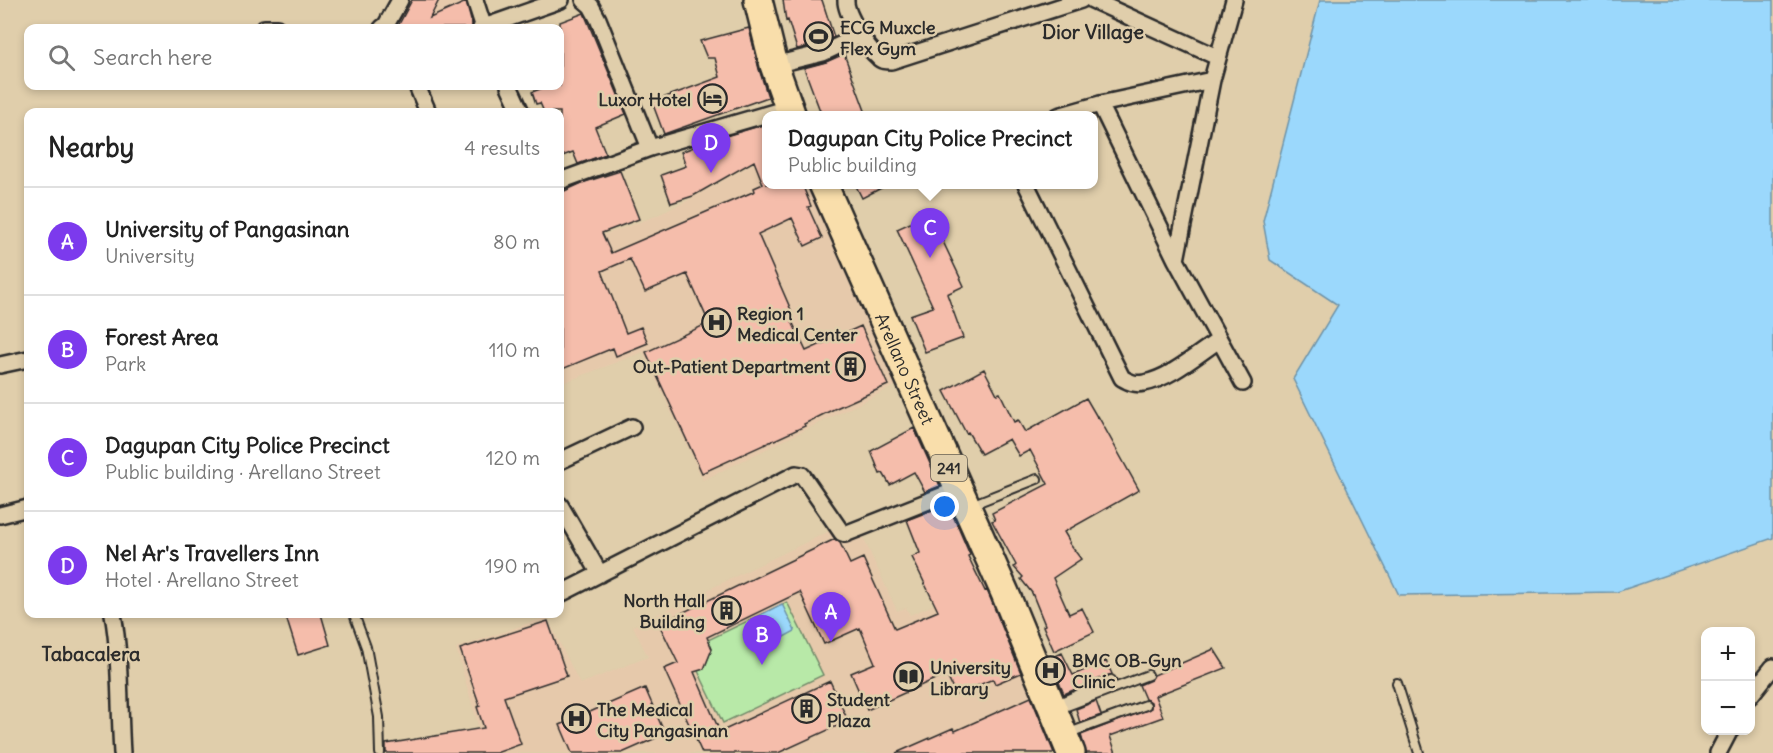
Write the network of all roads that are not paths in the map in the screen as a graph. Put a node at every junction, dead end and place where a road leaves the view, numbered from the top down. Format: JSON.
{"nodes":[{"id":1,"x":400,"y":0,"type":"edge"},
{"id":2,"x":475,"y":0,"type":"edge"},
{"id":3,"x":561,"y":0,"type":"edge"},
{"id":4,"x":584,"y":0,"type":"edge"},
{"id":5,"x":758,"y":0,"type":"edge"},
{"id":6,"x":846,"y":0,"type":"edge"},
{"id":7,"x":1081,"y":0,"type":"edge"},
{"id":8,"x":1092,"y":0,"type":"edge"},
{"id":9,"x":1234,"y":0,"type":"edge"},
{"id":10,"x":387,"y":24,"type":"edge"},
{"id":11,"x":482,"y":24,"type":"edge"},
{"id":12,"x":494,"y":24,"type":"edge"},
{"id":13,"x":861,"y":35,"type":"junction"},
{"id":14,"x":1217,"y":57,"type":"junction"},
{"id":15,"x":774,"y":65,"type":"junction"},
{"id":16,"x":1212,"y":80,"type":"junction"},
{"id":17,"x":419,"y":90,"type":"edge"},
{"id":18,"x":511,"y":90,"type":"edge"},
{"id":19,"x":1100,"y":104,"type":"junction"},
{"id":20,"x":426,"y":108,"type":"edge"},
{"id":21,"x":519,"y":108,"type":"edge"},
{"id":22,"x":790,"y":111,"type":"edge"},
{"id":23,"x":1076,"y":111,"type":"edge"},
{"id":24,"x":762,"y":119,"type":"edge"},
{"id":25,"x":650,"y":148,"type":"junction"},
{"id":26,"x":564,"y":180,"type":"edge"},
{"id":27,"x":825,"y":189,"type":"edge"},
{"id":28,"x":1028,"y":189,"type":"edge"},
{"id":29,"x":1176,"y":260,"type":"junction"},
{"id":30,"x":1219,"y":340,"type":"junction"},
{"id":31,"x":24,"y":360,"type":"edge"},
{"id":32,"x":0,"y":364,"type":"edge"},
{"id":33,"x":1243,"y":383,"type":"dead end"},
{"id":34,"x":632,"y":427,"type":"dead end"},
{"id":35,"x":564,"y":459,"type":"edge"},
{"id":36,"x":1037,"y":479,"type":"dead end"},
{"id":37,"x":963,"y":498,"type":"junction"},
{"id":38,"x":24,"y":509,"type":"edge"},
{"id":39,"x":564,"y":511,"type":"edge"},
{"id":40,"x":0,"y":516,"type":"edge"},
{"id":41,"x":600,"y":574,"type":"junction"},
{"id":42,"x":564,"y":592,"type":"edge"},
{"id":43,"x":114,"y":618,"type":"edge"},
{"id":44,"x":355,"y":618,"type":"edge"},
{"id":45,"x":1773,"y":667,"type":"edge"},
{"id":46,"x":1148,"y":675,"type":"dead end"},
{"id":47,"x":1110,"y":680,"type":"dead end"},
{"id":48,"x":1397,"y":683,"type":"dead end"},
{"id":49,"x":1755,"y":690,"type":"edge"},
{"id":50,"x":1146,"y":705,"type":"dead end"},
{"id":51,"x":1053,"y":708,"type":"junction"},
{"id":52,"x":1727,"y":735,"type":"edge"},
{"id":53,"x":1068,"y":744,"type":"edge"},
{"id":54,"x":122,"y":753,"type":"edge"},
{"id":55,"x":380,"y":753,"type":"edge"},
{"id":56,"x":1419,"y":753,"type":"edge"},
{"id":57,"x":1718,"y":753,"type":"edge"}],
"edges":[{"from":1,"to":10,"type":"street"},
{"from":2,"to":11,"type":"street"},
{"from":3,"to":12,"type":"street"},
{"from":4,"to":25,"type":"street"},
{"from":5,"to":15,"type":"highway"},
{"from":6,"to":13,"type":"street"},
{"from":7,"to":13,"type":"street"},
{"from":8,"to":14,"type":"street"},
{"from":9,"to":14,"type":"street"},
{"from":13,"to":15,"type":"street"},
{"from":14,"to":16,"type":"street"},
{"from":15,"to":22,"type":"highway"},
{"from":16,"to":19,"type":"street"},
{"from":16,"to":29,"type":"street"},
{"from":17,"to":20,"type":"street"},
{"from":18,"to":21,"type":"street"},
{"from":19,"to":23,"type":"street"},
{"from":19,"to":29,"type":"street"},
{"from":24,"to":25,"type":"street"},
{"from":25,"to":26,"type":"street"},
{"from":27,"to":37,"type":"highway","name":"Arellano Street","number":"241"},
{"from":28,"to":30,"type":"street"},
{"from":29,"to":30,"type":"street"},
{"from":30,"to":33,"type":"street"},
{"from":31,"to":32,"type":"street"},
{"from":34,"to":35,"type":"street"},
{"from":36,"to":37,"type":"lane"},
{"from":37,"to":41,"type":"street"},
{"from":37,"to":51,"type":"highway","name":"Arellano Street","number":"241"},
{"from":38,"to":40,"type":"street"},
{"from":39,"to":41,"type":"street"},
{"from":41,"to":42,"type":"street"},
{"from":43,"to":54,"type":"street"},
{"from":44,"to":55,"type":"lane"},
{"from":45,"to":49,"type":"street"},
{"from":46,"to":51,"type":"lane"},
{"from":47,"to":51,"type":"lane"},
{"from":48,"to":56,"type":"lane"},
{"from":50,"to":53,"type":"lane"},
{"from":51,"to":53,"type":"highway","name":"Arellano Street","number":"241"},
{"from":52,"to":57,"type":"street"}]}
